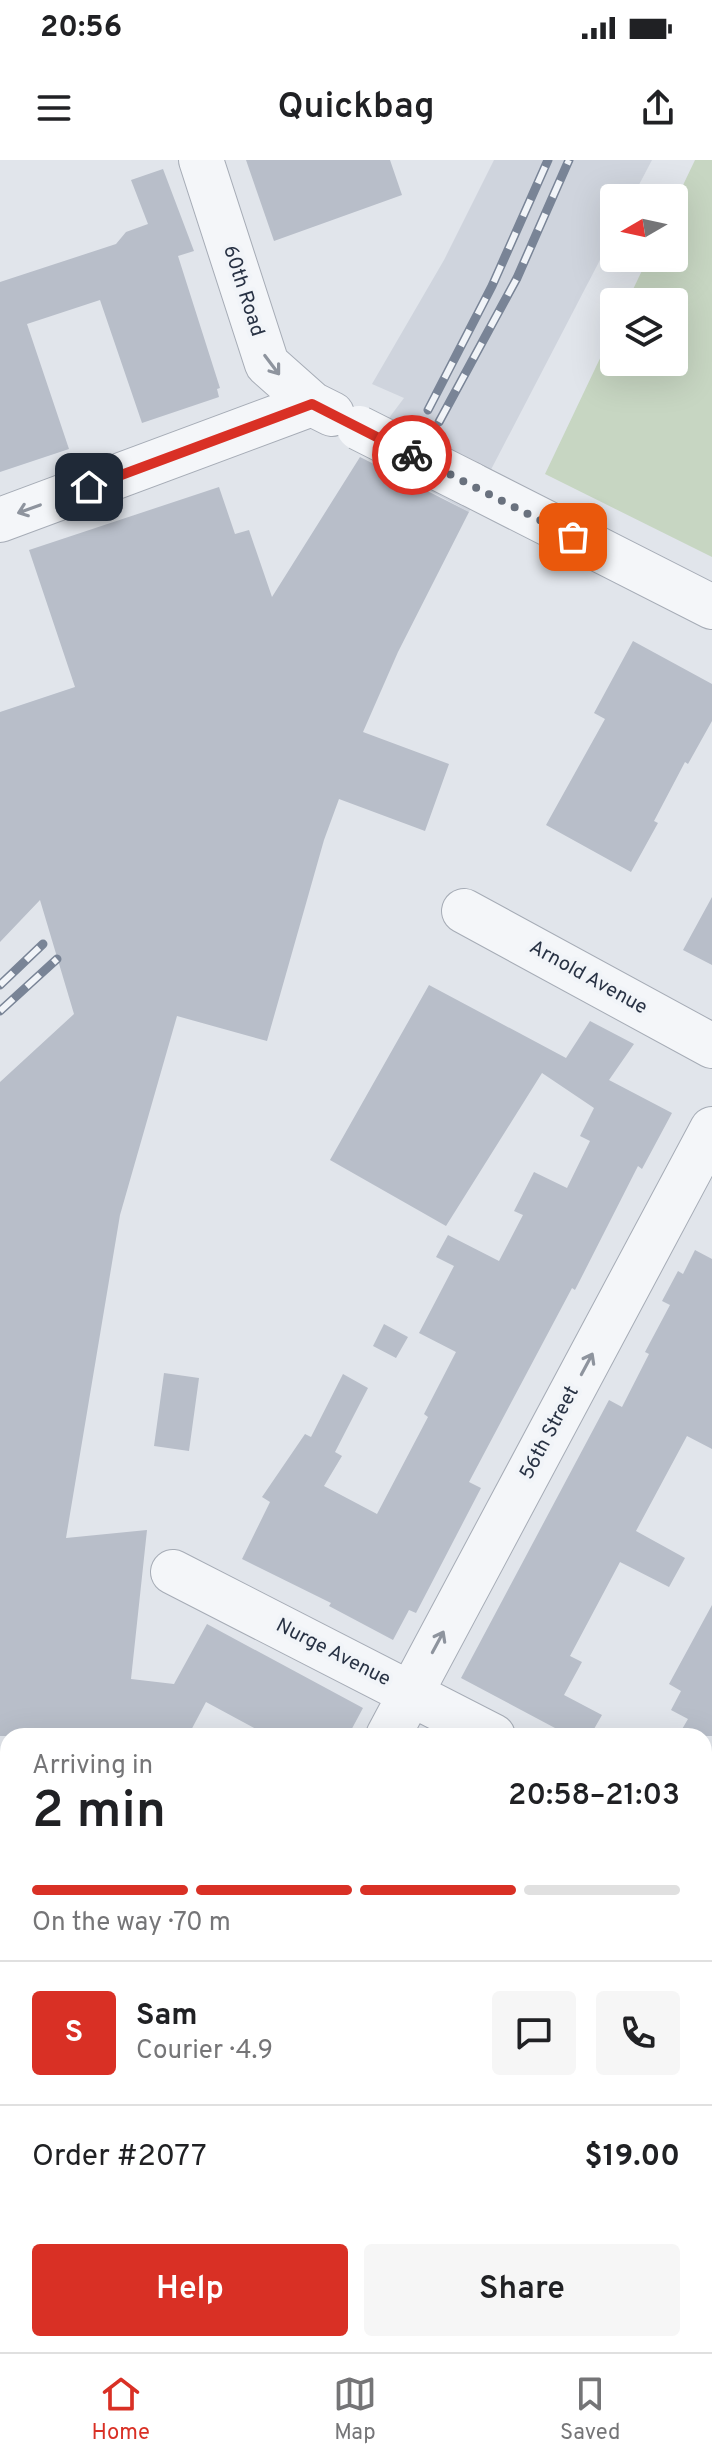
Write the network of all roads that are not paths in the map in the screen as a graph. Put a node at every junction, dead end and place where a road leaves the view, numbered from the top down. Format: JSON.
{"nodes":[{"id":1,"x":201,"y":160,"type":"edge"},
{"id":2,"x":312,"y":404,"type":"junction"},
{"id":3,"x":0,"y":520,"type":"edge"},
{"id":4,"x":712,"y":607,"type":"edge"},
{"id":5,"x":464,"y":911,"type":"dead end"},
{"id":6,"x":712,"y":1046,"type":"edge"},
{"id":7,"x":712,"y":1129,"type":"edge"},
{"id":8,"x":173,"y":1572,"type":"dead end"},
{"id":9,"x":411,"y":1692,"type":"junction"},
{"id":10,"x":392,"y":1728,"type":"edge"},
{"id":11,"x":478,"y":1728,"type":"edge"}],
"edges":[{"from":1,"to":2,"type":"street","name":"60th Road","one_way":true},
{"from":2,"to":3,"type":"street","one_way":true},
{"from":2,"to":4,"type":"street","name":"60th Road","bridge":true},
{"from":5,"to":6,"type":"street","name":"Arnold Avenue"},
{"from":9,"to":7,"type":"street","name":"56th Street","one_way":true},
{"from":8,"to":9,"type":"street","name":"Nurge Avenue"},
{"from":9,"to":10,"type":"street","name":"56th Street"},
{"from":9,"to":11,"type":"street","name":"Nurge Avenue"}]}
